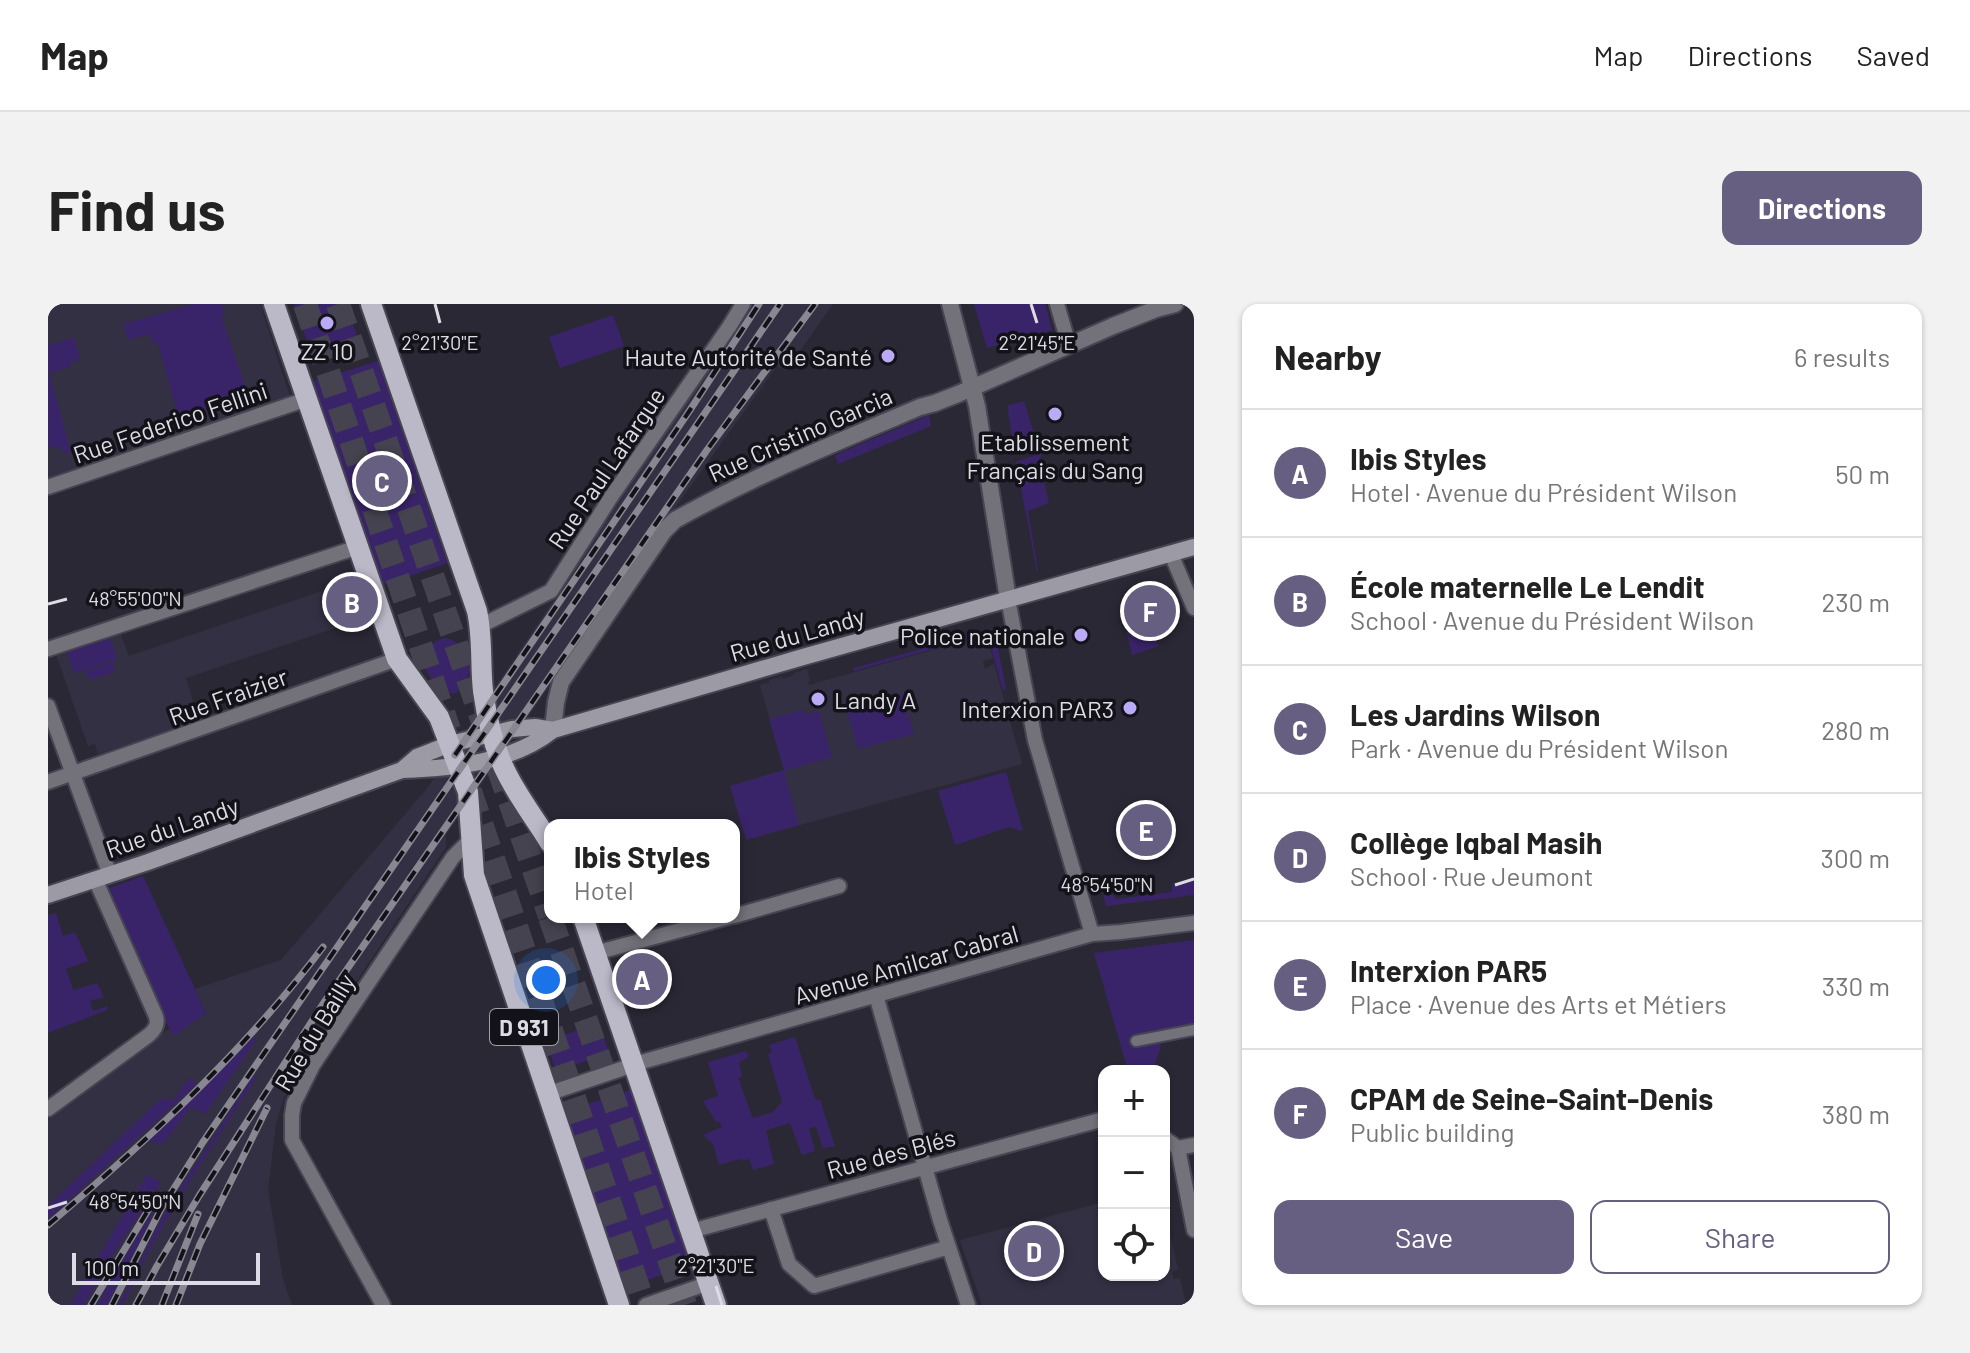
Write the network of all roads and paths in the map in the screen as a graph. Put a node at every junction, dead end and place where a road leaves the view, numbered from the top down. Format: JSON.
{"nodes":[{"id":1,"x":274,"y":304,"type":"edge"},
{"id":2,"x":371,"y":304,"type":"edge"},
{"id":3,"x":743,"y":304,"type":"edge"},
{"id":4,"x":950,"y":304,"type":"edge"},
{"id":5,"x":1057,"y":304,"type":"edge"},
{"id":6,"x":1175,"y":304,"type":"edge"},
{"id":7,"x":1155,"y":306,"type":"edge"},
{"id":8,"x":1069,"y":345,"type":"junction"},
{"id":9,"x":973,"y":387,"type":"junction"},
{"id":10,"x":307,"y":399,"type":"junction"},
{"id":11,"x":48,"y":487,"type":"edge"},
{"id":12,"x":358,"y":547,"type":"junction"},
{"id":13,"x":1194,"y":547,"type":"edge"},
{"id":14,"x":1171,"y":554,"type":"junction"},
{"id":15,"x":1008,"y":599,"type":"junction"},
{"id":16,"x":1194,"y":608,"type":"edge"},
{"id":17,"x":480,"y":626,"type":"junction"},
{"id":18,"x":48,"y":649,"type":"edge"},
{"id":19,"x":397,"y":659,"type":"junction"},
{"id":20,"x":48,"y":706,"type":"edge"},
{"id":21,"x":553,"y":730,"type":"junction"},
{"id":22,"x":492,"y":734,"type":"junction"},
{"id":23,"x":450,"y":744,"type":"junction"},
{"id":24,"x":499,"y":756,"type":"junction"},
{"id":25,"x":458,"y":766,"type":"junction"},
{"id":26,"x":402,"y":770,"type":"junction"},
{"id":27,"x":73,"y":774,"type":"junction"},
{"id":28,"x":48,"y":782,"type":"edge"},
{"id":29,"x":544,"y":833,"type":"edge"},
{"id":30,"x":472,"y":838,"type":"junction"},
{"id":31,"x":103,"y":877,"type":"junction"},
{"id":32,"x":839,"y":886,"type":"dead end"},
{"id":33,"x":48,"y":895,"type":"edge"},
{"id":34,"x":740,"y":914,"type":"edge"},
{"id":35,"x":585,"y":923,"type":"edge"},
{"id":36,"x":706,"y":923,"type":"edge"},
{"id":37,"x":1194,"y":923,"type":"edge"},
{"id":38,"x":1092,"y":934,"type":"junction"},
{"id":39,"x":595,"y":953,"type":"junction"},
{"id":40,"x":876,"y":995,"type":"junction"},
{"id":41,"x":1194,"y":1030,"type":"edge"},
{"id":42,"x":1136,"y":1041,"type":"dead end"},
{"id":43,"x":633,"y":1065,"type":"junction"},
{"id":44,"x":547,"y":1094,"type":"junction"},
{"id":45,"x":48,"y":1109,"type":"edge"},
{"id":46,"x":1098,"y":1121,"type":"edge"},
{"id":47,"x":1170,"y":1142,"type":"edge"},
{"id":48,"x":1194,"y":1145,"type":"edge"},
{"id":49,"x":1178,"y":1148,"type":"junction"},
{"id":50,"x":925,"y":1166,"type":"junction"},
{"id":51,"x":771,"y":1209,"type":"junction"},
{"id":52,"x":1194,"y":1230,"type":"edge"},
{"id":53,"x":691,"y":1231,"type":"junction"},
{"id":54,"x":949,"y":1247,"type":"junction"},
{"id":55,"x":709,"y":1283,"type":"junction"},
{"id":56,"x":383,"y":1305,"type":"edge"},
{"id":57,"x":619,"y":1305,"type":"edge"},
{"id":58,"x":646,"y":1305,"type":"edge"},
{"id":59,"x":716,"y":1305,"type":"edge"},
{"id":60,"x":968,"y":1305,"type":"edge"}],
"edges":[{"from":1,"to":10,"type":"main road","number":"D 931"},
{"from":2,"to":17,"type":"main road"},
{"from":3,"to":17,"type":"street","name":"Rue Paul Lafargue"},
{"from":4,"to":9,"type":"street"},
{"from":5,"to":8,"type":"street"},
{"from":6,"to":7,"type":"street","name":"Rue Cristino Garcia"},
{"from":7,"to":8,"type":"street","name":"Rue Cristino Garcia"},
{"from":8,"to":9,"type":"street","name":"Rue Cristino Garcia"},
{"from":9,"to":15,"type":"street"},
{"from":9,"to":21,"type":"street","name":"Rue Cristino Garcia"},
{"from":10,"to":11,"type":"street","name":"Rue Federico Fellini"},
{"from":10,"to":12,"type":"main road","number":"D 931"},
{"from":12,"to":18,"type":"street"},
{"from":12,"to":19,"type":"main road","number":"D 931"},
{"from":13,"to":14,"type":"main road","name":"Rue du Landy"},
{"from":14,"to":15,"type":"main road","name":"Rue du Landy"},
{"from":14,"to":16,"type":"street"},
{"from":15,"to":21,"type":"main road","name":"Rue du Landy"},
{"from":15,"to":38,"type":"street"},
{"from":17,"to":22,"type":"main road"},
{"from":19,"to":23,"type":"main road","number":"D 931"},
{"from":19,"to":27,"type":"street","name":"Rue Fraizier"},
{"from":20,"to":27,"type":"street"},
{"from":21,"to":22,"type":"main road","name":"Rue du Landy"},
{"from":21,"to":24,"type":"main road","name":"Rue du Landy"},
{"from":22,"to":23,"type":"main road","name":"Rue du Landy"},
{"from":22,"to":24,"type":"main road"},
{"from":23,"to":25,"type":"main road","number":"D 931"},
{"from":23,"to":26,"type":"main road","name":"Rue du Landy"},
{"from":24,"to":25,"type":"main road","name":"Rue du Landy"},
{"from":24,"to":29,"type":"main road"},
{"from":25,"to":26,"type":"main road","name":"Rue du Landy"},
{"from":25,"to":30,"type":"main road","number":"D 931"},
{"from":26,"to":31,"type":"main road","name":"Rue du Landy"},
{"from":27,"to":28,"type":"street","name":"Rue Fraizier"},
{"from":27,"to":31,"type":"street"},
{"from":30,"to":44,"type":"main road","number":"D 931"},
{"from":30,"to":56,"type":"street","name":"Rue du Bailly"},
{"from":31,"to":33,"type":"main road","name":"Rue du Landy"},
{"from":31,"to":45,"type":"street"},
{"from":32,"to":34,"type":"street"},
{"from":35,"to":39,"type":"main road"},
{"from":36,"to":39,"type":"street"},
{"from":37,"to":38,"type":"street","name":"Avenue Amilcar Cabral"},
{"from":38,"to":40,"type":"street","name":"Avenue Amilcar Cabral"},
{"from":39,"to":43,"type":"main road"},
{"from":40,"to":43,"type":"street","name":"Avenue Amilcar Cabral"},
{"from":40,"to":50,"type":"street"},
{"from":41,"to":42,"type":"street"},
{"from":43,"to":44,"type":"street","name":"Avenue Amilcar Cabral"},
{"from":43,"to":53,"type":"main road"},
{"from":44,"to":57,"type":"main road","number":"D 931"},
{"from":46,"to":50,"type":"street","name":"Rue des Blés"},
{"from":47,"to":49,"type":"street"},
{"from":48,"to":49,"type":"street"},
{"from":49,"to":52,"type":"street"},
{"from":50,"to":51,"type":"street","name":"Rue des Blés"},
{"from":50,"to":54,"type":"street"},
{"from":51,"to":53,"type":"street","name":"Rue des Blés"},
{"from":51,"to":54,"type":"street"},
{"from":53,"to":55,"type":"main road"},
{"from":54,"to":60,"type":"street"},
{"from":55,"to":58,"type":"street"},
{"from":55,"to":59,"type":"main road"}]}
